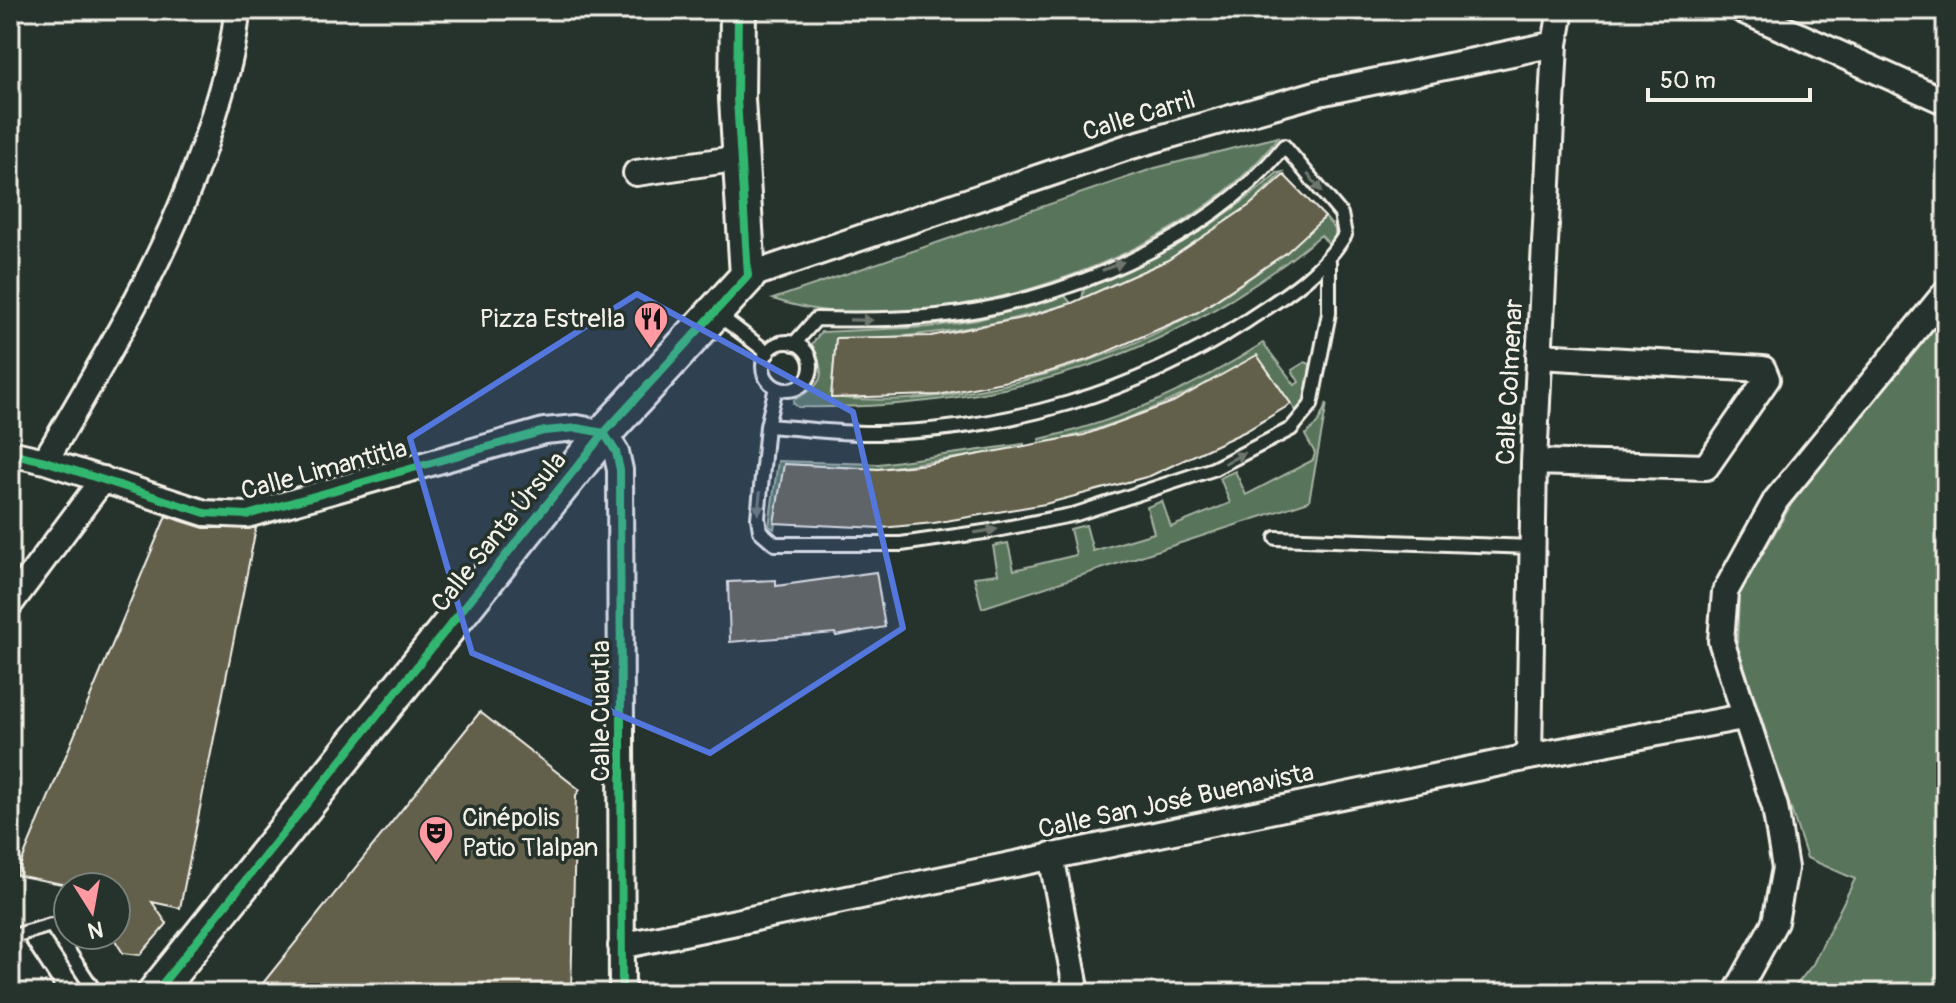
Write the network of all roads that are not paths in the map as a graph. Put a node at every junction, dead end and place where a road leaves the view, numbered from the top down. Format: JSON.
{"nodes":[{"id":1,"x":237,"y":10,"type":"edge"},
{"id":2,"x":738,"y":10,"type":"edge"},
{"id":3,"x":1561,"y":10,"type":"edge"},
{"id":4,"x":1757,"y":13,"type":"edge"},
{"id":5,"x":1555,"y":44,"type":"junction"},
{"id":6,"x":1946,"y":102,"type":"edge"},
{"id":7,"x":741,"y":158,"type":"junction"},
{"id":8,"x":636,"y":173,"type":"dead end"},
{"id":9,"x":1329,"y":261,"type":"junction"},
{"id":10,"x":748,"y":276,"type":"junction"},
{"id":11,"x":1946,"y":292,"type":"edge"},
{"id":12,"x":716,"y":313,"type":"junction"},
{"id":13,"x":794,"y":344,"type":"junction"},
{"id":14,"x":768,"y":353,"type":"junction"},
{"id":15,"x":1539,"y":356,"type":"junction"},
{"id":16,"x":776,"y":387,"type":"junction"},
{"id":17,"x":767,"y":426,"type":"junction"},
{"id":18,"x":604,"y":433,"type":"junction"},
{"id":19,"x":10,"y":453,"type":"edge"},
{"id":20,"x":45,"y":461,"type":"junction"},
{"id":21,"x":1534,"y":462,"type":"junction"},
{"id":22,"x":103,"y":479,"type":"junction"},
{"id":23,"x":1276,"y":538,"type":"dead end"},
{"id":24,"x":1532,"y":547,"type":"junction"},
{"id":25,"x":10,"y":604,"type":"edge"},
{"id":26,"x":1743,"y":717,"type":"junction"},
{"id":27,"x":1529,"y":757,"type":"junction"},
{"id":28,"x":1051,"y":855,"type":"junction"},
{"id":29,"x":10,"y":937,"type":"edge"},
{"id":30,"x":621,"y":946,"type":"junction"},
{"id":31,"x":10,"y":953,"type":"edge"},
{"id":32,"x":36,"y":993,"type":"edge"},
{"id":33,"x":96,"y":993,"type":"edge"},
{"id":34,"x":155,"y":993,"type":"edge"},
{"id":35,"x":622,"y":993,"type":"edge"},
{"id":36,"x":1077,"y":993,"type":"edge"},
{"id":37,"x":1736,"y":993,"type":"edge"}],
"edges":[{"from":1,"to":20,"type":"street"},
{"from":2,"to":7,"type":"street"},
{"from":3,"to":5,"type":"street","name":"Calle Colmenar"},
{"from":4,"to":6,"type":"street"},
{"from":5,"to":10,"type":"street","name":"Calle Carril"},
{"from":5,"to":15,"type":"street","name":"Calle Colmenar"},
{"from":7,"to":8,"type":"street"},
{"from":7,"to":10,"type":"street"},
{"from":13,"to":9,"type":"lane","one_way":true},
{"from":9,"to":17,"type":"lane"},
{"from":17,"to":9,"type":"lane","one_way":true},
{"from":10,"to":12,"type":"street","name":"Calle Santa Úrsula"},
{"from":11,"to":26,"type":"street"},
{"from":12,"to":14,"type":"lane"},
{"from":12,"to":18,"type":"street","name":"Calle Santa Úrsula"},
{"from":13,"to":14,"type":"lane"},
{"from":13,"to":16,"type":"lane"},
{"from":14,"to":16,"type":"lane"},
{"from":15,"to":21,"type":"street","name":"Calle Colmenar"},
{"from":15,"to":21,"type":"street"},
{"from":16,"to":17,"type":"lane"},
{"from":18,"to":22,"type":"street","name":"Calle Limantitla"},
{"from":18,"to":30,"type":"street","name":"Calle Cuautla"},
{"from":18,"to":34,"type":"street","name":"Calle Santa Úrsula"},
{"from":19,"to":20,"type":"street","name":"Calle Limantitla"},
{"from":20,"to":22,"type":"street","name":"Calle Limantitla"},
{"from":21,"to":24,"type":"street","name":"Calle Colmenar"},
{"from":22,"to":25,"type":"street"},
{"from":23,"to":24,"type":"lane"},
{"from":24,"to":27,"type":"street","name":"Calle Colmenar"},
{"from":26,"to":27,"type":"street","name":"Calle San José Buenavista"},
{"from":26,"to":37,"type":"street"},
{"from":27,"to":28,"type":"street","name":"Calle San José Buenavista"},
{"from":28,"to":30,"type":"street","name":"Calle San José Buenavista"},
{"from":28,"to":36,"type":"street"},
{"from":29,"to":33,"type":"lane"},
{"from":30,"to":35,"type":"street","name":"Calle Cuautla"},
{"from":31,"to":32,"type":"street"}]}
